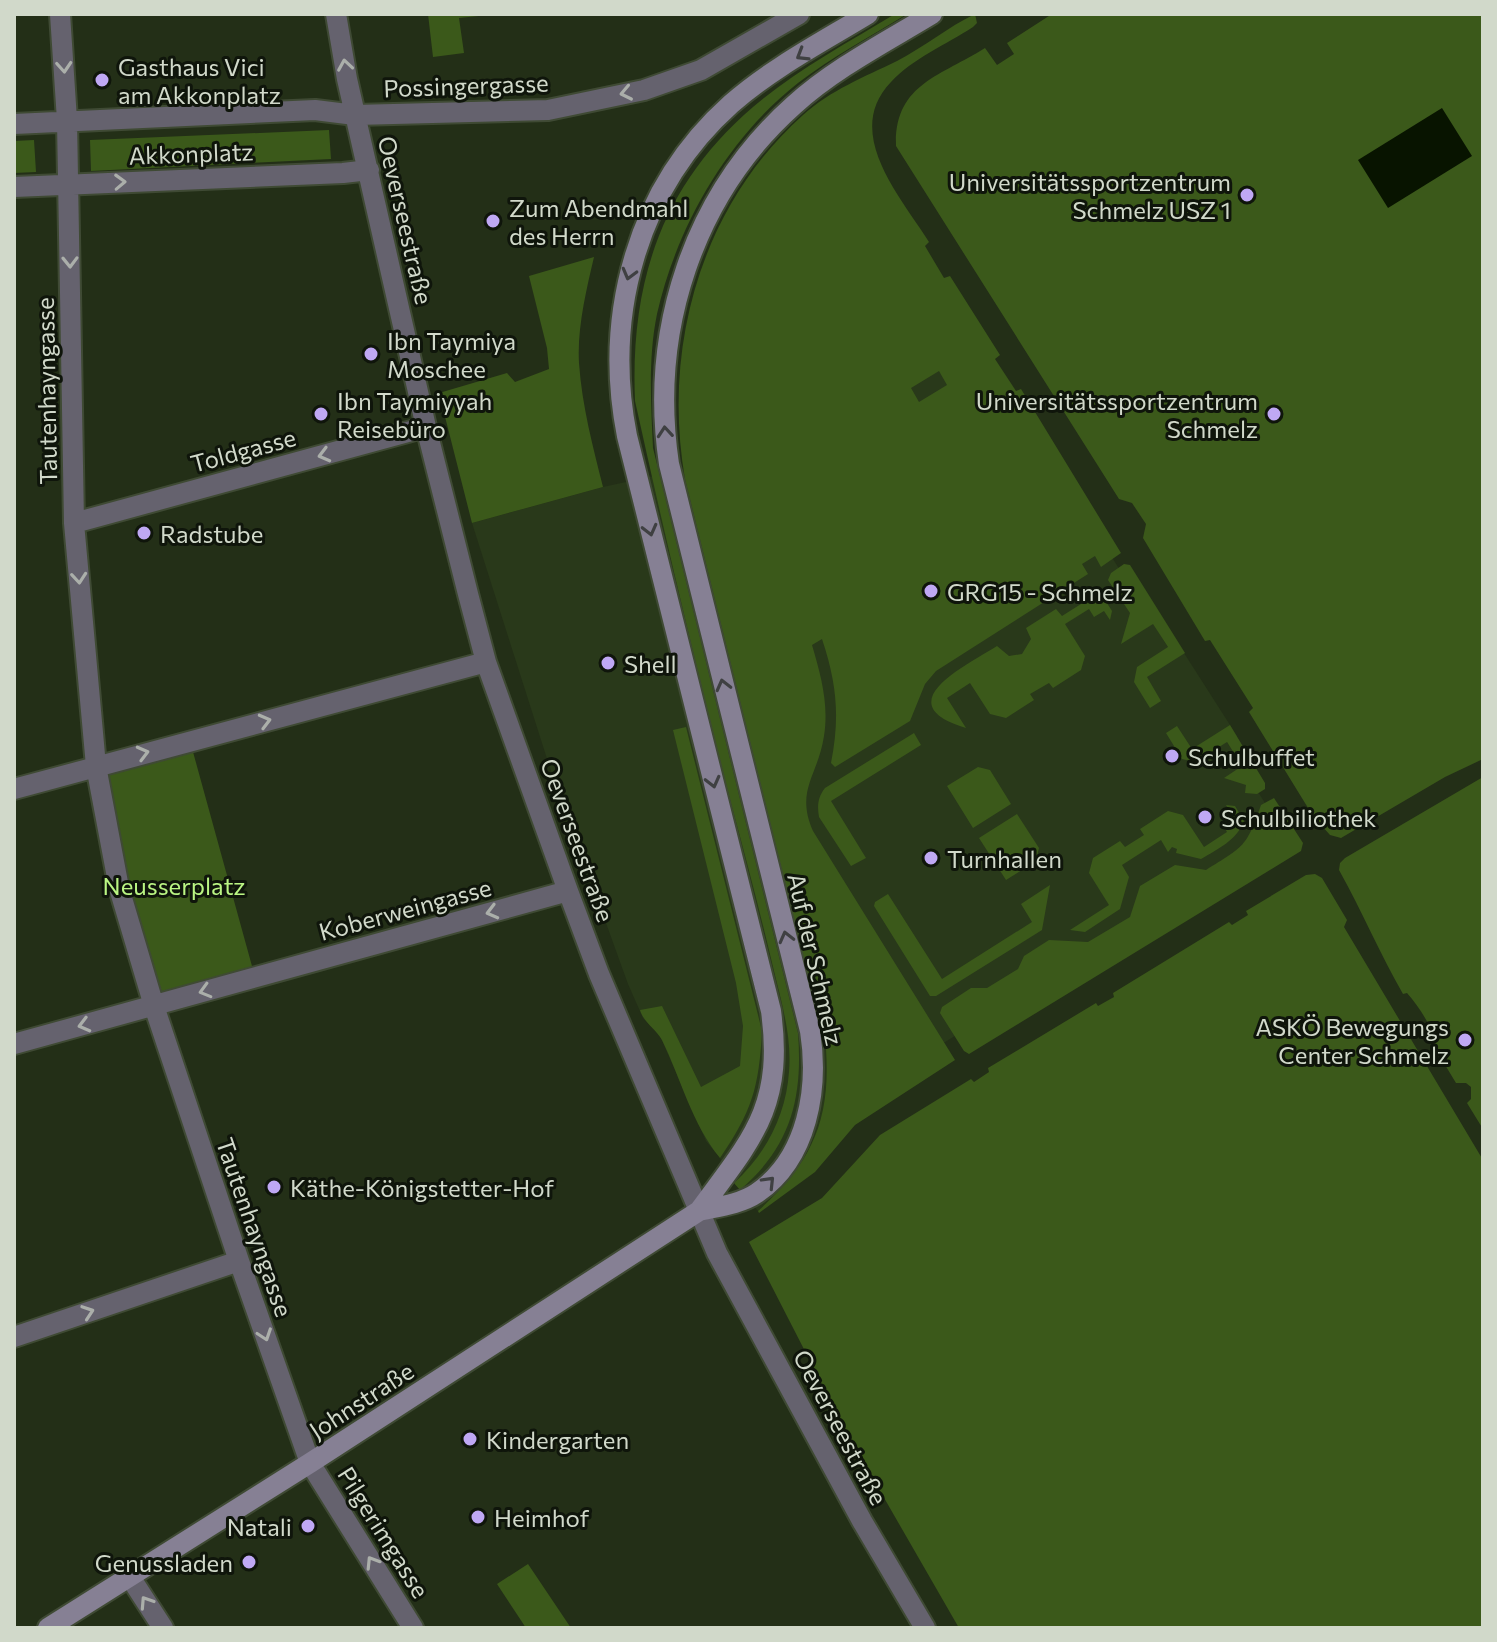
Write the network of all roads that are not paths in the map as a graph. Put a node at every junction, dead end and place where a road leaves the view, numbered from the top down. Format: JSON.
{"nodes":[{"id":1,"x":60,"y":14,"type":"edge"},
{"id":2,"x":336,"y":14,"type":"edge"},
{"id":3,"x":799,"y":14,"type":"edge"},
{"id":4,"x":868,"y":14,"type":"edge"},
{"id":5,"x":932,"y":14,"type":"edge"},
{"id":6,"x":355,"y":115,"type":"junction"},
{"id":7,"x":67,"y":120,"type":"junction"},
{"id":8,"x":14,"y":124,"type":"edge"},
{"id":9,"x":369,"y":170,"type":"junction"},
{"id":10,"x":68,"y":184,"type":"junction"},
{"id":11,"x":14,"y":187,"type":"edge"},
{"id":12,"x":426,"y":427,"type":"junction"},
{"id":13,"x":74,"y":523,"type":"junction"},
{"id":14,"x":486,"y":662,"type":"junction"},
{"id":15,"x":96,"y":766,"type":"junction"},
{"id":16,"x":14,"y":789,"type":"edge"},
{"id":17,"x":568,"y":891,"type":"junction"},
{"id":18,"x":154,"y":1006,"type":"junction"},
{"id":19,"x":14,"y":1044,"type":"edge"},
{"id":20,"x":699,"y":1211,"type":"junction"},
{"id":21,"x":239,"y":1261,"type":"junction"},
{"id":22,"x":14,"y":1337,"type":"edge"},
{"id":23,"x":310,"y":1463,"type":"junction"},
{"id":24,"x":130,"y":1577,"type":"junction"},
{"id":25,"x":48,"y":1628,"type":"edge"},
{"id":26,"x":163,"y":1628,"type":"edge"},
{"id":27,"x":413,"y":1628,"type":"edge"},
{"id":28,"x":925,"y":1628,"type":"edge"}],
"edges":[{"from":1,"to":7,"type":"street","name":"Tautenhayngasse","one_way":true},
{"from":6,"to":2,"type":"street","name":"Oeverseestraße","one_way":true},
{"from":3,"to":6,"type":"street","name":"Possingergasse","one_way":true},
{"from":4,"to":20,"type":"main road","one_way":true},
{"from":20,"to":5,"type":"main road","name":"Auf der Schmelz","one_way":true},
{"from":6,"to":7,"type":"street","name":"Akkonplatz"},
{"from":6,"to":9,"type":"street","name":"Oeverseestraße"},
{"from":7,"to":8,"type":"street","name":"Akkonplatz"},
{"from":7,"to":10,"type":"street","name":"Tautenhayngasse"},
{"from":10,"to":9,"type":"street","name":"Akkonplatz","one_way":true},
{"from":9,"to":12,"type":"street","name":"Oeverseestraße"},
{"from":10,"to":11,"type":"street","name":"Akkonplatz"},
{"from":10,"to":13,"type":"street","name":"Tautenhayngasse","one_way":true},
{"from":12,"to":13,"type":"street","name":"Toldgasse","one_way":true},
{"from":12,"to":14,"type":"street","name":"Oeverseestraße"},
{"from":13,"to":15,"type":"street","name":"Tautenhayngasse","one_way":true},
{"from":15,"to":14,"type":"street","one_way":true},
{"from":14,"to":17,"type":"street","name":"Oeverseestraße"},
{"from":15,"to":16,"type":"street"},
{"from":15,"to":18,"type":"street"},
{"from":17,"to":18,"type":"street","name":"Koberweingasse","one_way":true},
{"from":17,"to":20,"type":"street","name":"Oeverseestraße"},
{"from":18,"to":19,"type":"street","one_way":true},
{"from":18,"to":21,"type":"street","name":"Tautenhayngasse"},
{"from":20,"to":23,"type":"main road","name":"Johnstraße"},
{"from":20,"to":28,"type":"street","name":"Oeverseestraße"},
{"from":22,"to":21,"type":"street","one_way":true},
{"from":21,"to":23,"type":"street","name":"Tautenhayngasse","one_way":true},
{"from":23,"to":24,"type":"main road","name":"Johnstraße"},
{"from":27,"to":23,"type":"street","name":"Pilgerimgasse","one_way":true},
{"from":24,"to":25,"type":"main road","name":"Johnstraße"},
{"from":26,"to":24,"type":"street","one_way":true}]}
